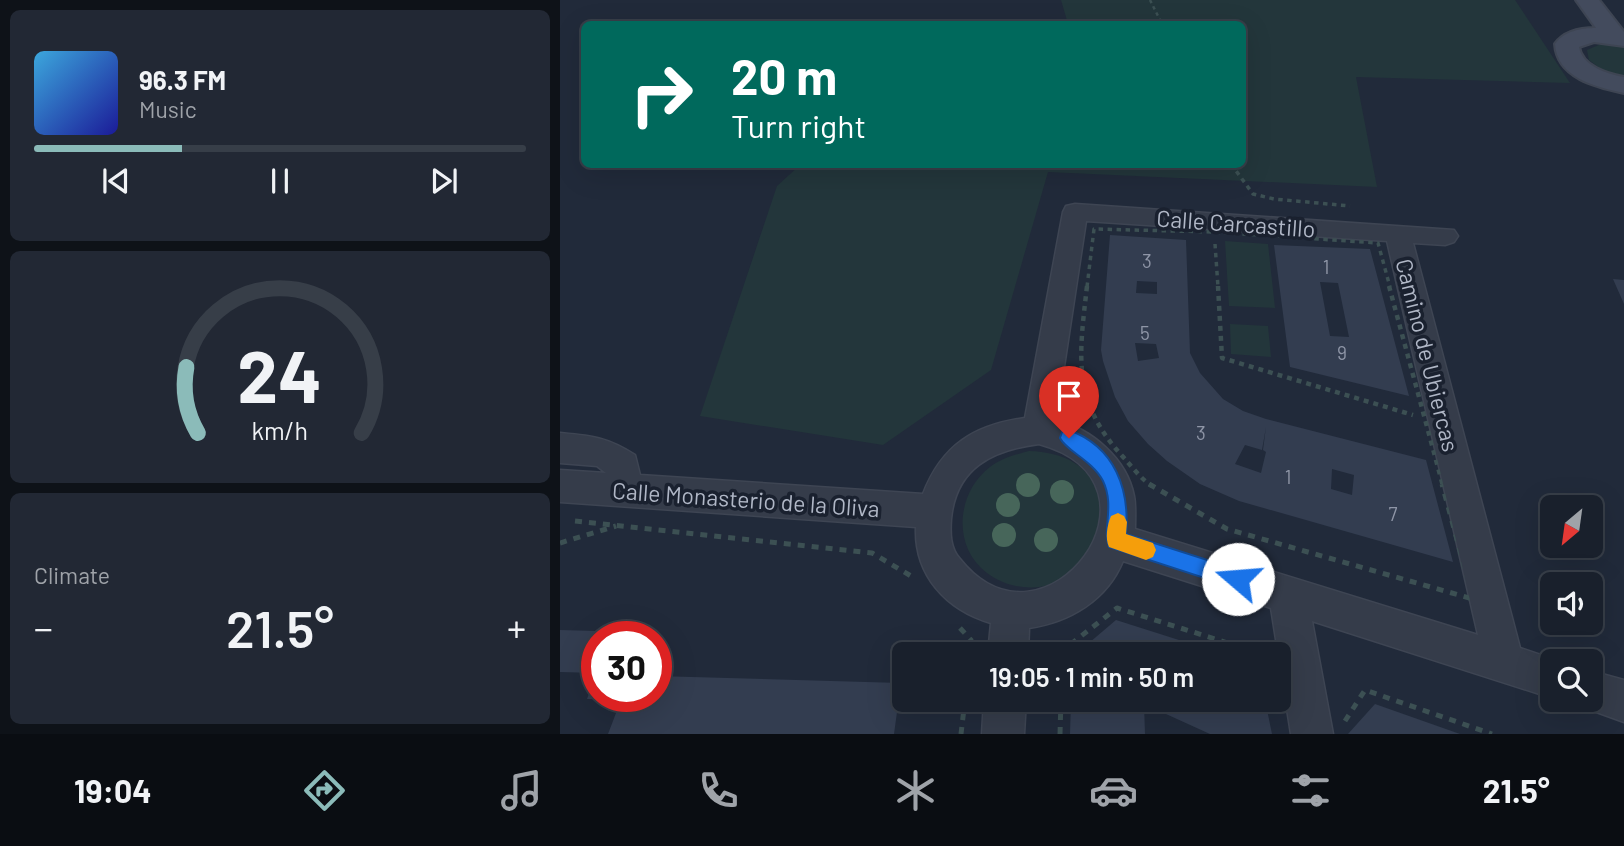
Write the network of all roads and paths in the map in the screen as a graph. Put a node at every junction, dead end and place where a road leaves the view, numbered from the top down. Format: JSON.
{"nodes":[{"id":1,"x":1150,"y":0,"type":"edge"},
{"id":2,"x":1577,"y":4,"type":"edge"},
{"id":3,"x":1160,"y":21,"type":"edge"},
{"id":4,"x":1586,"y":35,"type":"junction"},
{"id":5,"x":1620,"y":37,"type":"edge"},
{"id":6,"x":1622,"y":87,"type":"edge"},
{"id":7,"x":1234,"y":168,"type":"edge"},
{"id":8,"x":1353,"y":207,"type":"dead end"},
{"id":9,"x":1398,"y":234,"type":"junction"},
{"id":10,"x":1445,"y":236,"type":"dead end"},
{"id":11,"x":1214,"y":240,"type":"dead end"},
{"id":12,"x":1424,"y":416,"type":"junction"},
{"id":13,"x":1039,"y":430,"type":"junction"},
{"id":14,"x":560,"y":449,"type":"edge"},
{"id":15,"x":560,"y":486,"type":"edge"},
{"id":16,"x":623,"y":491,"type":"junction"},
{"id":17,"x":933,"y":511,"type":"junction"},
{"id":18,"x":572,"y":520,"type":"dead end"},
{"id":19,"x":620,"y":525,"type":"junction"},
{"id":20,"x":1116,"y":541,"type":"junction"},
{"id":21,"x":560,"y":543,"type":"edge"},
{"id":22,"x":915,"y":578,"type":"dead end"},
{"id":23,"x":1288,"y":595,"type":"junction"},
{"id":24,"x":1011,"y":611,"type":"junction"},
{"id":25,"x":953,"y":620,"type":"dead end"},
{"id":26,"x":971,"y":642,"type":"edge"},
{"id":27,"x":1009,"y":642,"type":"edge"},
{"id":28,"x":1073,"y":642,"type":"edge"},
{"id":29,"x":1225,"y":642,"type":"edge"},
{"id":30,"x":1504,"y":663,"type":"junction"},
{"id":31,"x":1540,"y":674,"type":"edge"},
{"id":32,"x":1603,"y":695,"type":"edge"},
{"id":33,"x":1624,"y":701,"type":"edge"},
{"id":34,"x":964,"y":712,"type":"edge"},
{"id":35,"x":1004,"y":712,"type":"edge"},
{"id":36,"x":1061,"y":712,"type":"edge"},
{"id":37,"x":1338,"y":733,"type":"edge"},
{"id":38,"x":961,"y":734,"type":"edge"},
{"id":39,"x":1003,"y":734,"type":"edge"},
{"id":40,"x":1060,"y":734,"type":"edge"},
{"id":41,"x":1312,"y":734,"type":"edge"},
{"id":42,"x":1492,"y":734,"type":"edge"}],
"edges":[{"from":1,"to":3,"type":"path"},
{"from":2,"to":4,"type":"main road"},
{"from":2,"to":5,"type":"main road"},
{"from":4,"to":5,"type":"main road"},
{"from":4,"to":6,"type":"main road"},
{"from":7,"to":8,"type":"path"},
{"from":9,"to":10,"type":"street","name":"Calle Carcastillo"},
{"from":9,"to":13,"type":"street","name":"Calle Carcastillo"},
{"from":9,"to":30,"type":"street","name":"Camino de Ubiercas"},
{"from":11,"to":12,"type":"path"},
{"from":12,"to":12,"type":"path"},
{"from":13,"to":17,"type":"street"},
{"from":13,"to":20,"type":"street"},
{"from":14,"to":16,"type":"street"},
{"from":15,"to":16,"type":"street","name":"Calle Monasterio de la Oliva"},
{"from":16,"to":17,"type":"street","name":"Calle Monasterio de la Oliva"},
{"from":17,"to":24,"type":"street"},
{"from":18,"to":19,"type":"path"},
{"from":19,"to":21,"type":"path"},
{"from":19,"to":22,"type":"path"},
{"from":20,"to":23,"type":"street"},
{"from":20,"to":24,"type":"street"},
{"from":23,"to":30,"type":"street"},
{"from":23,"to":41,"type":"street"},
{"from":24,"to":27,"type":"street"},
{"from":25,"to":26,"type":"path"},
{"from":28,"to":29,"type":"path"},
{"from":30,"to":31,"type":"street"},
{"from":32,"to":33,"type":"street"},
{"from":34,"to":38,"type":"path"},
{"from":35,"to":39,"type":"street"},
{"from":36,"to":40,"type":"path"},
{"from":37,"to":42,"type":"path"}]}
